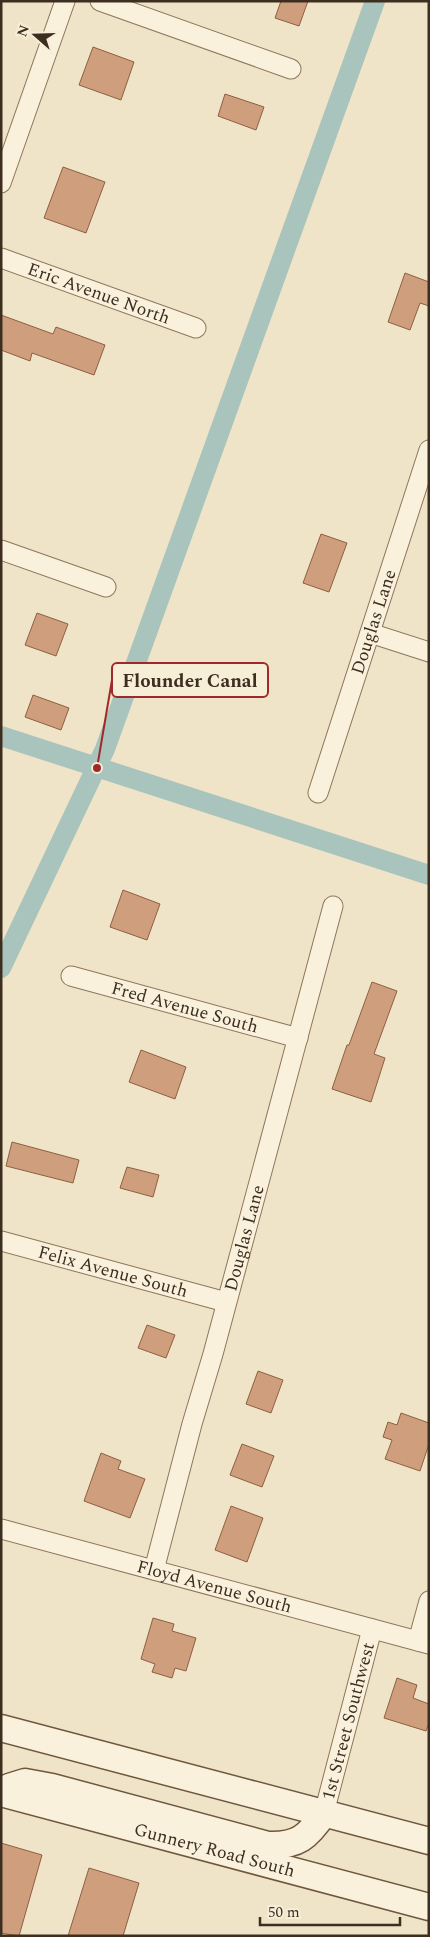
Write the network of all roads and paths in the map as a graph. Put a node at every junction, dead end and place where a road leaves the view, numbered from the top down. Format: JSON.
{"nodes":[{"id":1,"x":65,"y":1,"type":"edge"},
{"id":2,"x":100,"y":1,"type":"edge"},
{"id":3,"x":291,"y":69,"type":"dead end"},
{"id":4,"x":1,"y":183,"type":"edge"},
{"id":5,"x":1,"y":258,"type":"edge"},
{"id":6,"x":196,"y":328,"type":"dead end"},
{"id":7,"x":429,"y":450,"type":"edge"},
{"id":8,"x":1,"y":550,"type":"edge"},
{"id":9,"x":106,"y":587,"type":"dead end"},
{"id":10,"x":370,"y":633,"type":"junction"},
{"id":11,"x":429,"y":652,"type":"edge"},
{"id":12,"x":318,"y":793,"type":"dead end"},
{"id":13,"x":333,"y":906,"type":"dead end"},
{"id":14,"x":71,"y":976,"type":"dead end"},
{"id":15,"x":298,"y":1038,"type":"junction"},
{"id":16,"x":1,"y":1241,"type":"edge"},
{"id":17,"x":226,"y":1302,"type":"junction"},
{"id":18,"x":1,"y":1529,"type":"edge"},
{"id":19,"x":154,"y":1570,"type":"junction"},
{"id":20,"x":429,"y":1601,"type":"edge"},
{"id":21,"x":372,"y":1629,"type":"junction"},
{"id":22,"x":423,"y":1643,"type":"edge"},
{"id":23,"x":1,"y":1728,"type":"edge"},
{"id":24,"x":1,"y":1746,"type":"edge"},
{"id":25,"x":147,"y":1766,"type":"junction"},
{"id":26,"x":1,"y":1791,"type":"edge"},
{"id":27,"x":324,"y":1813,"type":"junction"},
{"id":28,"x":429,"y":1841,"type":"edge"},
{"id":29,"x":429,"y":1907,"type":"edge"}],
"edges":[{"from":1,"to":4,"type":"street"},
{"from":2,"to":3,"type":"street"},
{"from":5,"to":6,"type":"street","name":"Eric Avenue North"},
{"from":7,"to":10,"type":"street","name":"Douglas Lane"},
{"from":8,"to":9,"type":"street"},
{"from":10,"to":11,"type":"street"},
{"from":10,"to":12,"type":"street","name":"Douglas Lane"},
{"from":13,"to":15,"type":"street","name":"Douglas Lane"},
{"from":14,"to":15,"type":"street","name":"Fred Avenue South"},
{"from":15,"to":17,"type":"street","name":"Douglas Lane"},
{"from":16,"to":17,"type":"street","name":"Felix Avenue South"},
{"from":17,"to":19,"type":"street","name":"Douglas Lane"},
{"from":18,"to":19,"type":"street","name":"Floyd Avenue South"},
{"from":19,"to":21,"type":"street","name":"Floyd Avenue South"},
{"from":20,"to":22,"type":"street"},
{"from":21,"to":22,"type":"street","name":"Floyd Avenue South"},
{"from":21,"to":27,"type":"street","name":"1st Street Southwest"},
{"from":23,"to":25,"type":"main road"},
{"from":24,"to":25,"type":"main road"},
{"from":25,"to":27,"type":"main road"},
{"from":26,"to":27,"type":"main road"},
{"from":26,"to":29,"type":"main road","name":"Gunnery Road South"},
{"from":27,"to":28,"type":"main road"}]}
